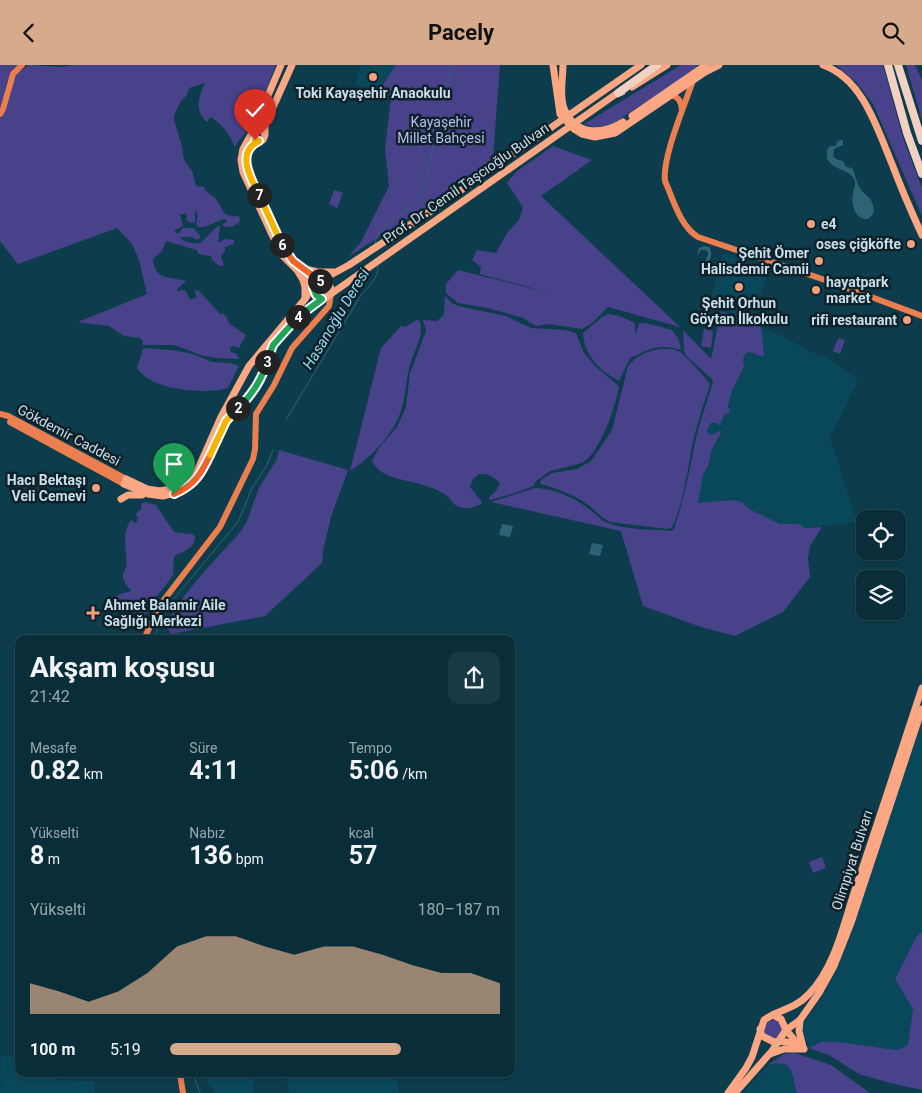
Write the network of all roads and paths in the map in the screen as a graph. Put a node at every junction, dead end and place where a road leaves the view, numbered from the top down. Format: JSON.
{"nodes":[{"id":1,"x":22,"y":65,"type":"edge"},
{"id":2,"x":281,"y":65,"type":"edge"},
{"id":3,"x":292,"y":65,"type":"edge"},
{"id":4,"x":553,"y":65,"type":"edge"},
{"id":5,"x":563,"y":65,"type":"edge"},
{"id":6,"x":641,"y":65,"type":"edge"},
{"id":7,"x":657,"y":65,"type":"edge"},
{"id":8,"x":667,"y":65,"type":"edge"},
{"id":9,"x":719,"y":65,"type":"edge"},
{"id":10,"x":888,"y":65,"type":"edge"},
{"id":11,"x":898,"y":65,"type":"edge"},
{"id":12,"x":705,"y":66,"type":"edge"},
{"id":13,"x":826,"y":66,"type":"edge"},
{"id":14,"x":693,"y":80,"type":"junction"},
{"id":15,"x":617,"y":93,"type":"junction"},
{"id":16,"x":672,"y":95,"type":"junction"},
{"id":17,"x":682,"y":113,"type":"junction"},
{"id":18,"x":0,"y":114,"type":"edge"},
{"id":19,"x":253,"y":131,"type":"junction"},
{"id":20,"x":265,"y":132,"type":"junction"},
{"id":21,"x":259,"y":141,"type":"junction"},
{"id":22,"x":922,"y":141,"type":"edge"},
{"id":23,"x":922,"y":174,"type":"edge"},
{"id":24,"x":922,"y":235,"type":"edge"},
{"id":25,"x":298,"y":268,"type":"junction"},
{"id":26,"x":337,"y":272,"type":"junction"},
{"id":27,"x":321,"y":281,"type":"junction"},
{"id":28,"x":313,"y":287,"type":"junction"},
{"id":29,"x":331,"y":293,"type":"junction"},
{"id":30,"x":305,"y":299,"type":"junction"},
{"id":31,"x":322,"y":299,"type":"junction"},
{"id":32,"x":326,"y":310,"type":"junction"},
{"id":33,"x":922,"y":316,"type":"edge"},
{"id":34,"x":258,"y":382,"type":"junction"},
{"id":35,"x":239,"y":383,"type":"junction"},
{"id":36,"x":0,"y":414,"type":"edge"},
{"id":37,"x":0,"y":418,"type":"edge"},
{"id":38,"x":125,"y":481,"type":"junction"},
{"id":39,"x":148,"y":495,"type":"junction"},
{"id":40,"x":121,"y":499,"type":"dead end"},
{"id":41,"x":146,"y":635,"type":"edge"},
{"id":42,"x":922,"y":688,"type":"edge"},
{"id":43,"x":922,"y":709,"type":"edge"},
{"id":44,"x":773,"y":1015,"type":"junction"},
{"id":45,"x":800,"y":1020,"type":"junction"},
{"id":46,"x":760,"y":1029,"type":"junction"},
{"id":47,"x":786,"y":1030,"type":"junction"},
{"id":48,"x":779,"y":1041,"type":"junction"},
{"id":49,"x":804,"y":1049,"type":"junction"},
{"id":50,"x":769,"y":1055,"type":"junction"},
{"id":51,"x":180,"y":1077,"type":"edge"},
{"id":52,"x":736,"y":1081,"type":"junction"},
{"id":53,"x":183,"y":1093,"type":"edge"},
{"id":54,"x":722,"y":1093,"type":"edge"},
{"id":55,"x":728,"y":1093,"type":"edge"},
{"id":56,"x":735,"y":1093,"type":"edge"}],
"edges":[{"from":1,"to":18,"type":"street"},
{"from":2,"to":19,"type":"main road"},
{"from":3,"to":20,"type":"main road"},
{"from":4,"to":16,"type":"main road"},
{"from":5,"to":12,"type":"main road"},
{"from":6,"to":26,"type":"main road","name":"Prof. Dr. Cemil Taşcıoğlu Bulvarı"},
{"from":7,"to":15,"type":"highway"},
{"from":8,"to":15,"type":"main road","name":"Prof. Dr. Cemil Taşcıoğlu Bulvarı"},
{"from":9,"to":14,"type":"main road"},
{"from":10,"to":23,"type":"highway"},
{"from":11,"to":22,"type":"highway"},
{"from":13,"to":24,"type":"main road"},
{"from":14,"to":16,"type":"main road"},
{"from":14,"to":17,"type":"street"},
{"from":15,"to":29,"type":"main road","name":"Prof. Dr. Cemil Taşcıoğlu Bulvarı"},
{"from":16,"to":17,"type":"street"},
{"from":17,"to":33,"type":"street"},
{"from":19,"to":20,"type":"main road"},
{"from":19,"to":21,"type":"main road"},
{"from":19,"to":25,"type":"main road"},
{"from":20,"to":21,"type":"main road"},
{"from":21,"to":25,"type":"main road"},
{"from":25,"to":26,"type":"main road"},
{"from":25,"to":27,"type":"main road"},
{"from":25,"to":28,"type":"main road"},
{"from":25,"to":30,"type":"main road"},
{"from":26,"to":27,"type":"main road","name":"Prof. Dr. Cemil Taşcıoğlu Bulvarı"},
{"from":27,"to":28,"type":"main road"},
{"from":27,"to":29,"type":"main road"},
{"from":28,"to":30,"type":"main road"},
{"from":28,"to":31,"type":"main road"},
{"from":29,"to":31,"type":"main road"},
{"from":29,"to":32,"type":"street"},
{"from":30,"to":35,"type":"main road"},
{"from":31,"to":32,"type":"street"},
{"from":31,"to":34,"type":"main road"},
{"from":32,"to":41,"type":"street"},
{"from":34,"to":35,"type":"main road"},
{"from":34,"to":39,"type":"main road"},
{"from":35,"to":38,"type":"main road"},
{"from":36,"to":38,"type":"street","name":"Gökdemir Caddesi"},
{"from":37,"to":38,"type":"street"},
{"from":38,"to":39,"type":"main road"},
{"from":39,"to":40,"type":"main road"},
{"from":42,"to":44,"type":"main road","name":"Olimpiyat Bulvarı"},
{"from":43,"to":45,"type":"main road","name":"Olimpiyat Bulvarı"},
{"from":44,"to":46,"type":"main road"},
{"from":44,"to":47,"type":"main road"},
{"from":45,"to":47,"type":"main road","name":"Olimpiyat Bulvarı"},
{"from":45,"to":49,"type":"main road"},
{"from":46,"to":48,"type":"main road"},
{"from":46,"to":52,"type":"main road"},
{"from":47,"to":48,"type":"main road"},
{"from":47,"to":49,"type":"main road"},
{"from":48,"to":49,"type":"main road"},
{"from":48,"to":50,"type":"main road"},
{"from":49,"to":50,"type":"main road"},
{"from":50,"to":56,"type":"main road"},
{"from":51,"to":53,"type":"street"},
{"from":52,"to":54,"type":"main road"},
{"from":52,"to":55,"type":"main road"}]}
